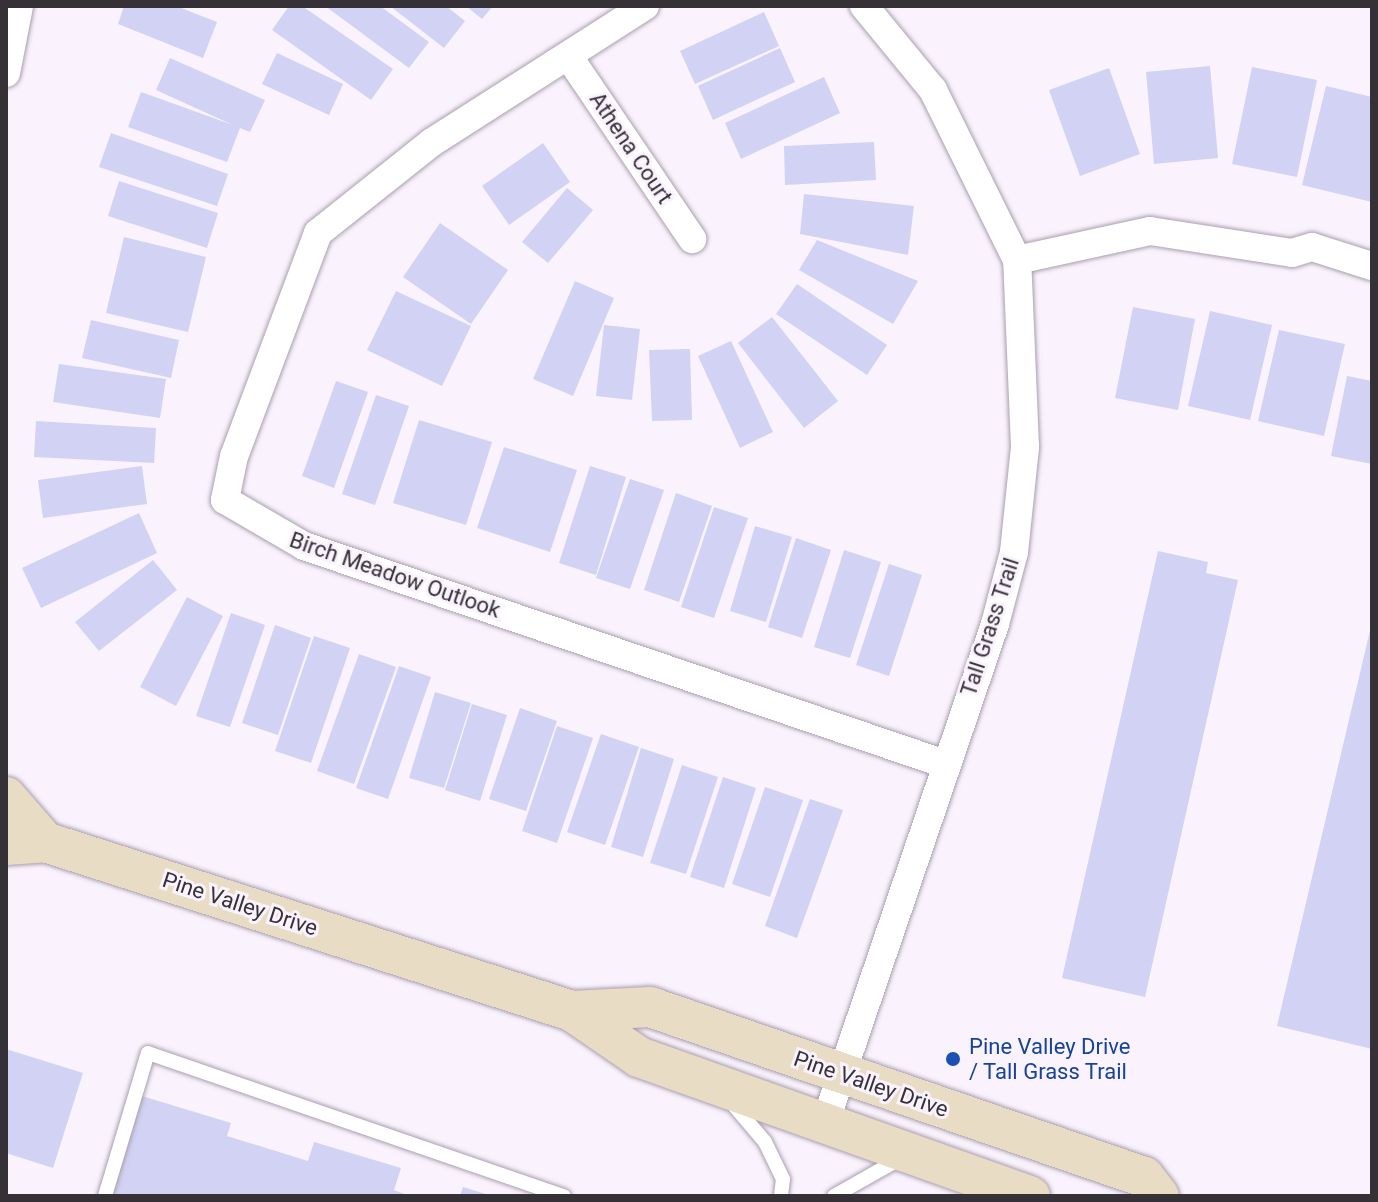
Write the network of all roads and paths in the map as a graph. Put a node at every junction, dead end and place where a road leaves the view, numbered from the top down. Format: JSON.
{"nodes":[{"id":1,"x":19,"y":6,"type":"edge"},
{"id":2,"x":645,"y":6,"type":"edge"},
{"id":3,"x":864,"y":6,"type":"edge"},
{"id":4,"x":569,"y":57,"type":"junction"},
{"id":5,"x":6,"y":73,"type":"edge"},
{"id":6,"x":692,"y":239,"type":"dead end"},
{"id":7,"x":1017,"y":260,"type":"junction"},
{"id":8,"x":1372,"y":266,"type":"edge"},
{"id":9,"x":945,"y":764,"type":"junction"},
{"id":10,"x":6,"y":797,"type":"edge"},
{"id":11,"x":45,"y":842,"type":"junction"},
{"id":12,"x":6,"y":845,"type":"edge"},
{"id":13,"x":572,"y":1011,"type":"junction"},
{"id":14,"x":841,"y":1073,"type":"junction"},
{"id":15,"x":721,"y":1089,"type":"junction"},
{"id":16,"x":824,"y":1126,"type":"junction"},
{"id":17,"x":909,"y":1154,"type":"junction"},
{"id":18,"x":105,"y":1196,"type":"edge"},
{"id":19,"x":564,"y":1196,"type":"edge"},
{"id":20,"x":781,"y":1196,"type":"edge"},
{"id":21,"x":834,"y":1196,"type":"edge"},
{"id":22,"x":1030,"y":1196,"type":"edge"},
{"id":23,"x":1159,"y":1196,"type":"edge"}],
"edges":[{"from":1,"to":5,"type":"street"},
{"from":2,"to":4,"type":"street","name":"Birch Meadow Outlook"},
{"from":3,"to":7,"type":"street","name":"Tall Grass Trail"},
{"from":4,"to":6,"type":"street","name":"Athena Court"},
{"from":4,"to":9,"type":"street","name":"Birch Meadow Outlook"},
{"from":7,"to":8,"type":"street"},
{"from":7,"to":9,"type":"street","name":"Tall Grass Trail"},
{"from":9,"to":14,"type":"street","name":"Tall Grass Trail"},
{"from":10,"to":11,"type":"main road"},
{"from":11,"to":12,"type":"main road","name":"Pine Valley Drive"},
{"from":11,"to":13,"type":"main road","name":"Pine Valley Drive"},
{"from":13,"to":14,"type":"main road","name":"Pine Valley Drive"},
{"from":13,"to":15,"type":"main road","name":"Pine Valley Drive"},
{"from":14,"to":16,"type":"street","name":"Tall Grass Trail"},
{"from":14,"to":23,"type":"main road","name":"Pine Valley Drive"},
{"from":15,"to":16,"type":"main road","name":"Pine Valley Drive"},
{"from":15,"to":20,"type":"lane"},
{"from":16,"to":17,"type":"main road","name":"Pine Valley Drive"},
{"from":17,"to":21,"type":"lane"},
{"from":17,"to":22,"type":"main road","name":"Pine Valley Drive"},
{"from":18,"to":19,"type":"lane"}]}
